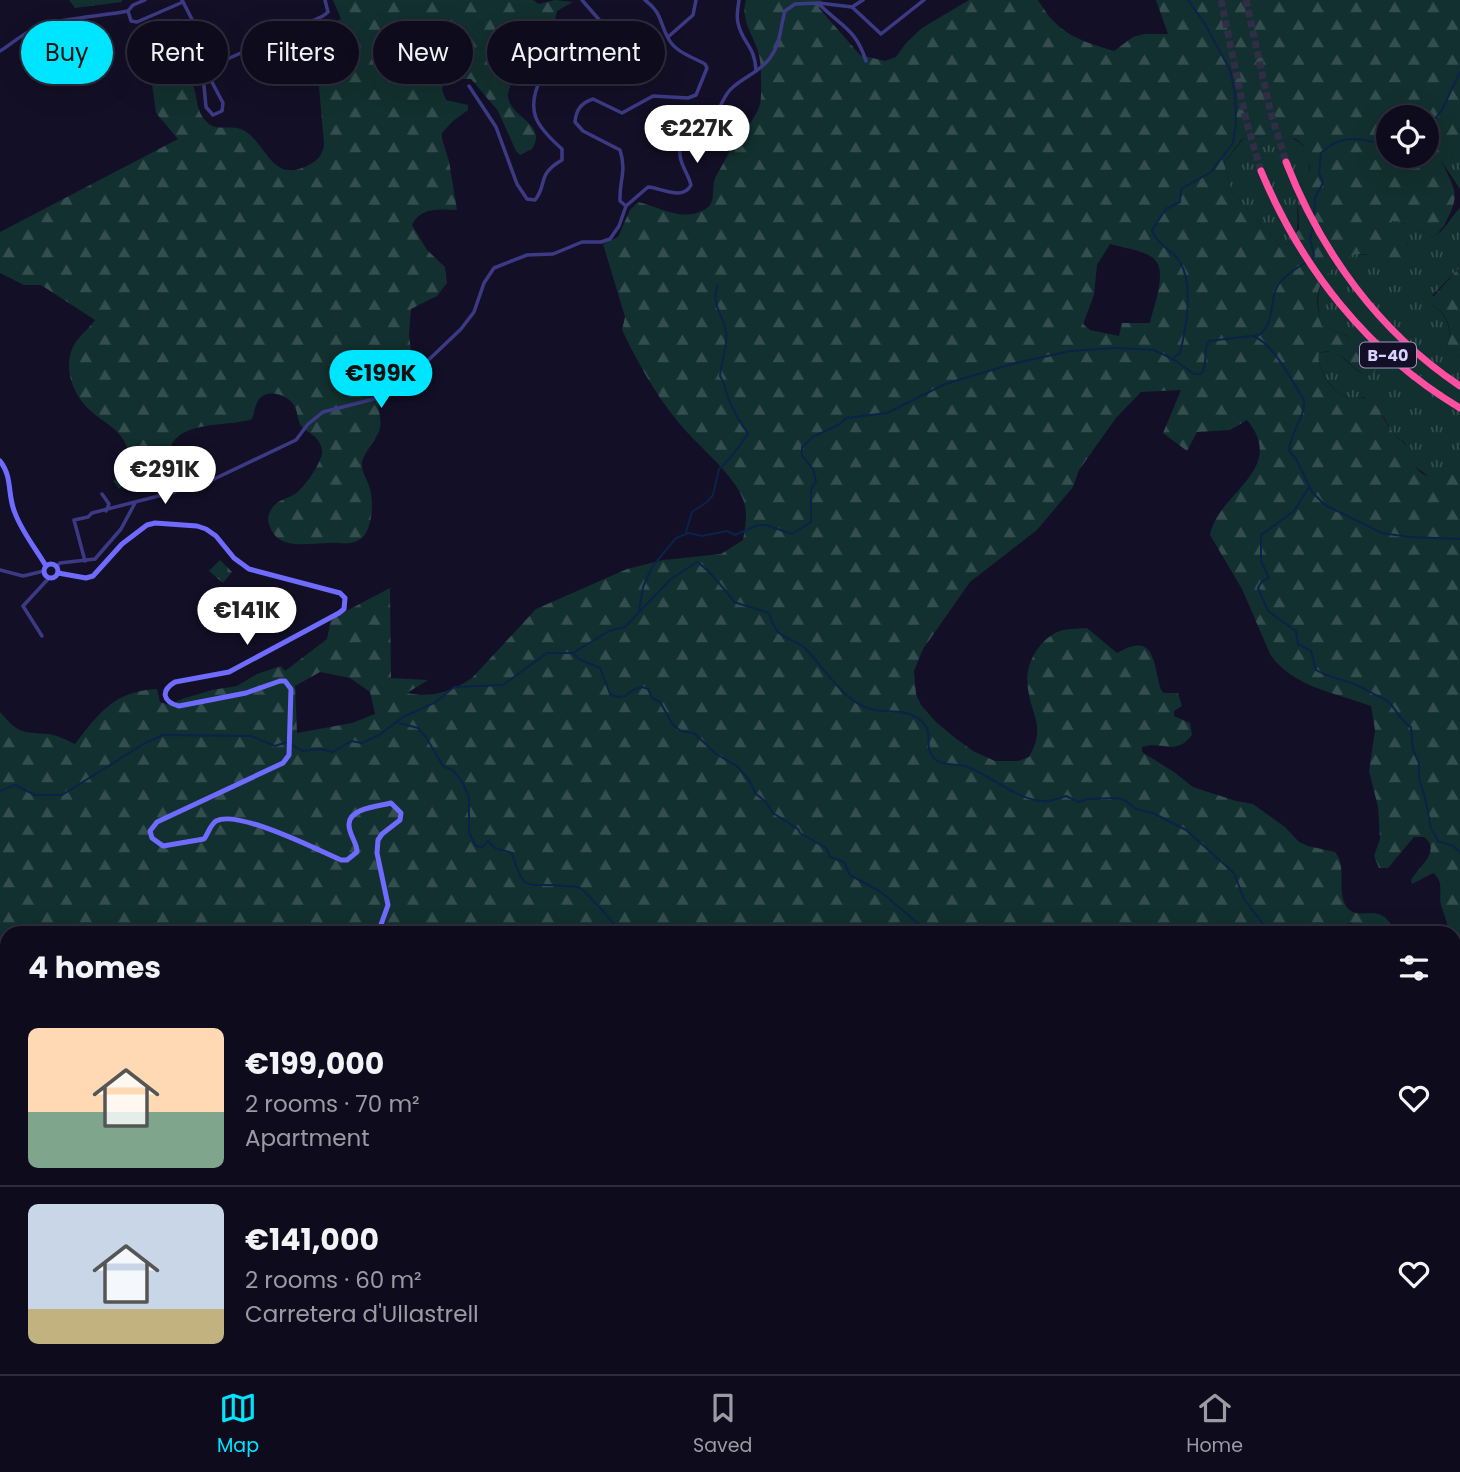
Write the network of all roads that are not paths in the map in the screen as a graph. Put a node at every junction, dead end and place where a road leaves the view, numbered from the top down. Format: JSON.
{"nodes":[{"id":1,"x":145,"y":0,"type":"edge"},
{"id":2,"x":325,"y":0,"type":"edge"},
{"id":3,"x":582,"y":0,"type":"edge"},
{"id":4,"x":645,"y":0,"type":"edge"},
{"id":5,"x":696,"y":0,"type":"edge"},
{"id":6,"x":739,"y":0,"type":"edge"},
{"id":7,"x":863,"y":0,"type":"edge"},
{"id":8,"x":924,"y":0,"type":"edge"},
{"id":9,"x":183,"y":1,"type":"edge"},
{"id":10,"x":819,"y":3,"type":"junction"},
{"id":11,"x":849,"y":4,"type":"edge"},
{"id":12,"x":128,"y":11,"type":"junction"},
{"id":13,"x":193,"y":21,"type":"edge"},
{"id":14,"x":668,"y":37,"type":"junction"},
{"id":15,"x":0,"y":51,"type":"edge"},
{"id":16,"x":228,"y":59,"type":"edge"},
{"id":17,"x":866,"y":61,"type":"dead end"},
{"id":18,"x":204,"y":67,"type":"joint"},
{"id":19,"x":756,"y":71,"type":"junction"},
{"id":20,"x":469,"y":86,"type":"dead end"},
{"id":21,"x":1286,"y":162,"type":"tunnel mouth"},
{"id":22,"x":1261,"y":171,"type":"tunnel mouth"},
{"id":23,"x":626,"y":206,"type":"junction"},
{"id":24,"x":1460,"y":386,"type":"edge"},
{"id":25,"x":1460,"y":408,"type":"edge"},
{"id":26,"x":0,"y":461,"type":"edge"},
{"id":27,"x":102,"y":494,"type":"dead end"},
{"id":28,"x":137,"y":500,"type":"junction"},
{"id":29,"x":106,"y":511,"type":"junction"},
{"id":30,"x":85,"y":561,"type":"junction"},
{"id":31,"x":45,"y":568,"type":"junction"},
{"id":32,"x":0,"y":570,"type":"edge"},
{"id":33,"x":57,"y":570,"type":"junction"},
{"id":34,"x":48,"y":578,"type":"junction"},
{"id":35,"x":42,"y":636,"type":"dead end"},
{"id":36,"x":380,"y":926,"type":"edge"}],
"edges":[{"from":1,"to":12,"type":"street"},
{"from":2,"to":16,"type":"street"},
{"from":3,"to":20,"type":"street"},
{"from":4,"to":14,"type":"street"},
{"from":5,"to":14,"type":"street"},
{"from":6,"to":19,"type":"street"},
{"from":7,"to":11,"type":"street"},
{"from":8,"to":11,"type":"street"},
{"from":9,"to":12,"type":"street"},
{"from":9,"to":13,"type":"street"},
{"from":10,"to":11,"type":"street"},
{"from":10,"to":17,"type":"street"},
{"from":10,"to":19,"type":"street"},
{"from":12,"to":15,"type":"street"},
{"from":14,"to":23,"type":"street"},
{"from":18,"to":18,"type":"street"},
{"from":19,"to":23,"type":"street"},
{"from":21,"to":24,"type":"highway","number":"B-40"},
{"from":22,"to":25,"type":"highway","number":"B-40"},
{"from":23,"to":28,"type":"street"},
{"from":26,"to":31,"type":"street"},
{"from":27,"to":29,"type":"street"},
{"from":28,"to":29,"type":"street"},
{"from":28,"to":30,"type":"street"},
{"from":29,"to":30,"type":"street"},
{"from":30,"to":33,"type":"street"},
{"from":31,"to":32,"type":"street"},
{"from":31,"to":33,"type":"street"},
{"from":31,"to":34,"type":"street"},
{"from":33,"to":34,"type":"street"},
{"from":33,"to":36,"type":"street"},
{"from":34,"to":35,"type":"street"}]}
